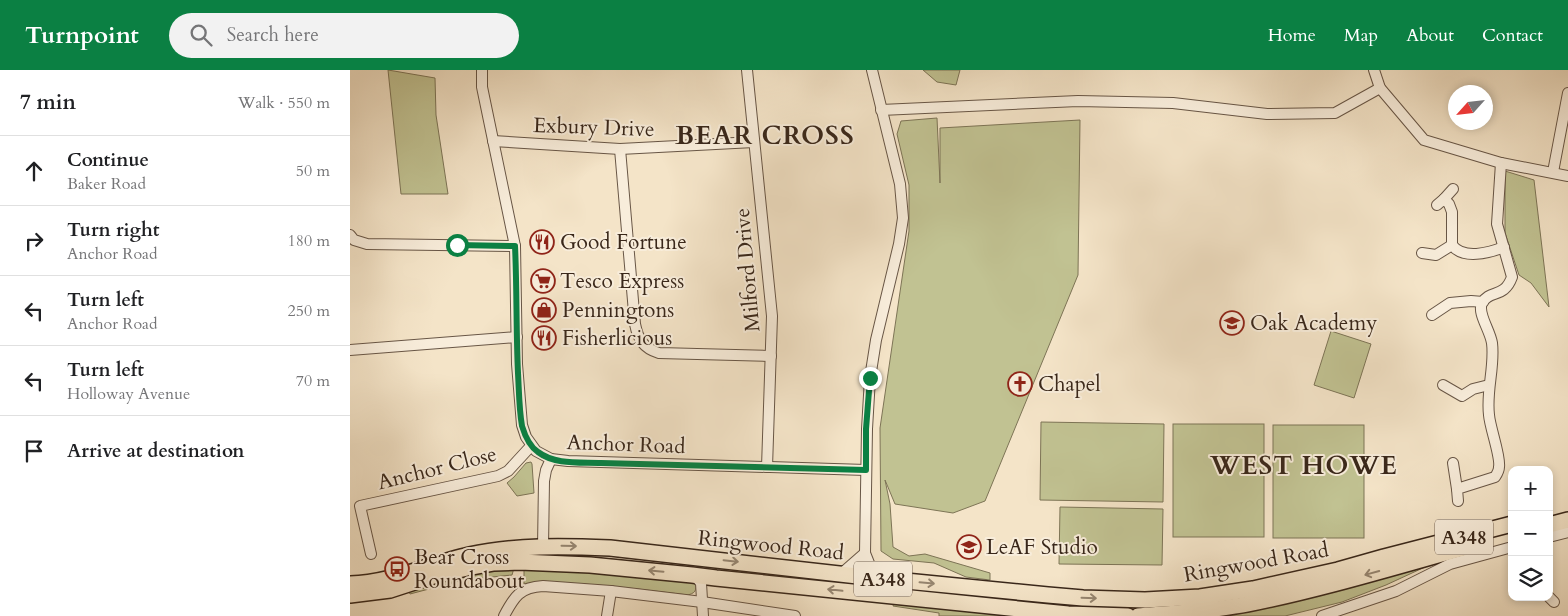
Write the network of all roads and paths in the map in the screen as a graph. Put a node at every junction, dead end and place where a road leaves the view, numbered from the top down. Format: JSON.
{"nodes":[{"id":1,"x":482,"y":70,"type":"edge"},
{"id":2,"x":747,"y":70,"type":"edge"},
{"id":3,"x":872,"y":70,"type":"edge"},
{"id":4,"x":1374,"y":70,"type":"edge"},
{"id":5,"x":1380,"y":88,"type":"junction"},
{"id":6,"x":1568,"y":93,"type":"edge"},
{"id":7,"x":882,"y":110,"type":"junction"},
{"id":8,"x":493,"y":141,"type":"junction"},
{"id":9,"x":754,"y":142,"type":"junction"},
{"id":10,"x":620,"y":149,"type":"junction"},
{"id":11,"x":1501,"y":163,"type":"junction"},
{"id":12,"x":1553,"y":172,"type":"junction"},
{"id":13,"x":1568,"y":176,"type":"edge"},
{"id":14,"x":1453,"y":189,"type":"dead end"},
{"id":15,"x":350,"y":235,"type":"edge"},
{"id":16,"x":1452,"y":245,"type":"junction"},
{"id":17,"x":515,"y":246,"type":"junction"},
{"id":18,"x":1504,"y":247,"type":"junction"},
{"id":19,"x":1422,"y":253,"type":"dead end"},
{"id":20,"x":1483,"y":302,"type":"junction"},
{"id":21,"x":1432,"y":315,"type":"dead end"},
{"id":22,"x":517,"y":337,"type":"junction"},
{"id":23,"x":350,"y":350,"type":"edge"},
{"id":24,"x":771,"y":356,"type":"junction"},
{"id":25,"x":1443,"y":385,"type":"dead end"},
{"id":26,"x":1489,"y":385,"type":"junction"},
{"id":27,"x":531,"y":446,"type":"junction"},
{"id":28,"x":551,"y":459,"type":"junction"},
{"id":29,"x":1453,"y":463,"type":"dead end"},
{"id":30,"x":767,"y":467,"type":"junction"},
{"id":31,"x":866,"y":470,"type":"junction"},
{"id":32,"x":1457,"y":489,"type":"junction"},
{"id":33,"x":1458,"y":501,"type":"dead end"},
{"id":34,"x":1568,"y":510,"type":"edge"},
{"id":35,"x":1553,"y":514,"type":"edge"},
{"id":36,"x":1568,"y":520,"type":"edge"},
{"id":37,"x":1553,"y":524,"type":"edge"},
{"id":38,"x":1508,"y":525,"type":"edge"},
{"id":39,"x":1568,"y":532,"type":"edge"},
{"id":40,"x":1508,"y":535,"type":"edge"},
{"id":41,"x":1553,"y":536,"type":"edge"},
{"id":42,"x":543,"y":547,"type":"junction"},
{"id":43,"x":1508,"y":548,"type":"edge"},
{"id":44,"x":864,"y":553,"type":"junction"},
{"id":45,"x":371,"y":554,"type":"dead end"},
{"id":46,"x":840,"y":574,"type":"junction"},
{"id":47,"x":692,"y":575,"type":"junction"},
{"id":48,"x":716,"y":578,"type":"junction"},
{"id":49,"x":875,"y":578,"type":"junction"},
{"id":50,"x":350,"y":584,"type":"edge"},
{"id":51,"x":702,"y":589,"type":"junction"},
{"id":52,"x":611,"y":592,"type":"junction"},
{"id":53,"x":350,"y":595,"type":"edge"},
{"id":54,"x":702,"y":602,"type":"junction"},
{"id":55,"x":1174,"y":615,"type":"edge"},
{"id":56,"x":504,"y":616,"type":"edge"},
{"id":57,"x":607,"y":616,"type":"edge"},
{"id":58,"x":703,"y":616,"type":"edge"},
{"id":59,"x":795,"y":616,"type":"edge"},
{"id":60,"x":1128,"y":616,"type":"edge"},
{"id":61,"x":1138,"y":616,"type":"edge"},
{"id":62,"x":1322,"y":616,"type":"edge"}],
"edges":[{"from":1,"to":8,"type":"street"},
{"from":2,"to":9,"type":"street","name":"Milford Drive"},
{"from":3,"to":7,"type":"street"},
{"from":4,"to":5,"type":"street"},
{"from":5,"to":7,"type":"street"},
{"from":5,"to":11,"type":"street"},
{"from":6,"to":12,"type":"street"},
{"from":7,"to":31,"type":"street"},
{"from":8,"to":10,"type":"street","name":"Exbury Drive"},
{"from":8,"to":17,"type":"street"},
{"from":9,"to":10,"type":"street","name":"Exbury Drive"},
{"from":9,"to":24,"type":"street","name":"Milford Drive"},
{"from":10,"to":24,"type":"street"},
{"from":11,"to":12,"type":"street"},
{"from":11,"to":18,"type":"street"},
{"from":12,"to":13,"type":"street"},
{"from":14,"to":16,"type":"street"},
{"from":15,"to":17,"type":"street"},
{"from":16,"to":18,"type":"street"},
{"from":16,"to":19,"type":"street"},
{"from":17,"to":22,"type":"street"},
{"from":18,"to":20,"type":"street"},
{"from":20,"to":21,"type":"street"},
{"from":20,"to":26,"type":"street"},
{"from":22,"to":23,"type":"street"},
{"from":22,"to":27,"type":"street"},
{"from":24,"to":30,"type":"street","name":"Milford Drive"},
{"from":25,"to":26,"type":"street"},
{"from":26,"to":32,"type":"street"},
{"from":27,"to":28,"type":"street","name":"Anchor Road"},
{"from":27,"to":45,"type":"street","name":"Anchor Close"},
{"from":28,"to":30,"type":"street","name":"Anchor Road"},
{"from":28,"to":42,"type":"street"},
{"from":29,"to":32,"type":"street"},
{"from":30,"to":31,"type":"street","name":"Anchor Road"},
{"from":31,"to":44,"type":"street"},
{"from":32,"to":33,"type":"street"},
{"from":34,"to":35,"type":"highway"},
{"from":36,"to":37,"type":"highway"},
{"from":49,"to":38,"type":"highway","name":"Ringwood Road","number":"A348","one_way":true},
{"from":39,"to":41,"type":"street"},
{"from":40,"to":55,"type":"highway","name":"Ringwood Road","number":"A348","one_way":true},
{"from":42,"to":46,"type":"highway","name":"Ringwood Road","number":"A348","one_way":true},
{"from":42,"to":50,"type":"highway","name":"Ringwood Road","number":"A348"},
{"from":43,"to":62,"type":"street"},
{"from":44,"to":46,"type":"street"},
{"from":44,"to":49,"type":"street"},
{"from":46,"to":49,"type":"highway","name":"Ringwood Road","number":"A348"},
{"from":47,"to":48,"type":"highway","name":"Ringwood Road","number":"A348"},
{"from":47,"to":51,"type":"street"},
{"from":47,"to":53,"type":"highway","name":"Ringwood Road","number":"A348","one_way":true},
{"from":48,"to":51,"type":"street"},
{"from":60,"to":48,"type":"highway","name":"Ringwood Road","number":"A348","one_way":true},
{"from":51,"to":54,"type":"street"},
{"from":52,"to":54,"type":"street"},
{"from":52,"to":56,"type":"street"},
{"from":52,"to":57,"type":"street"},
{"from":54,"to":58,"type":"street"},
{"from":54,"to":59,"type":"street"},
{"from":55,"to":61,"type":"highway","name":"Ringwood Road","number":"A348"}]}
